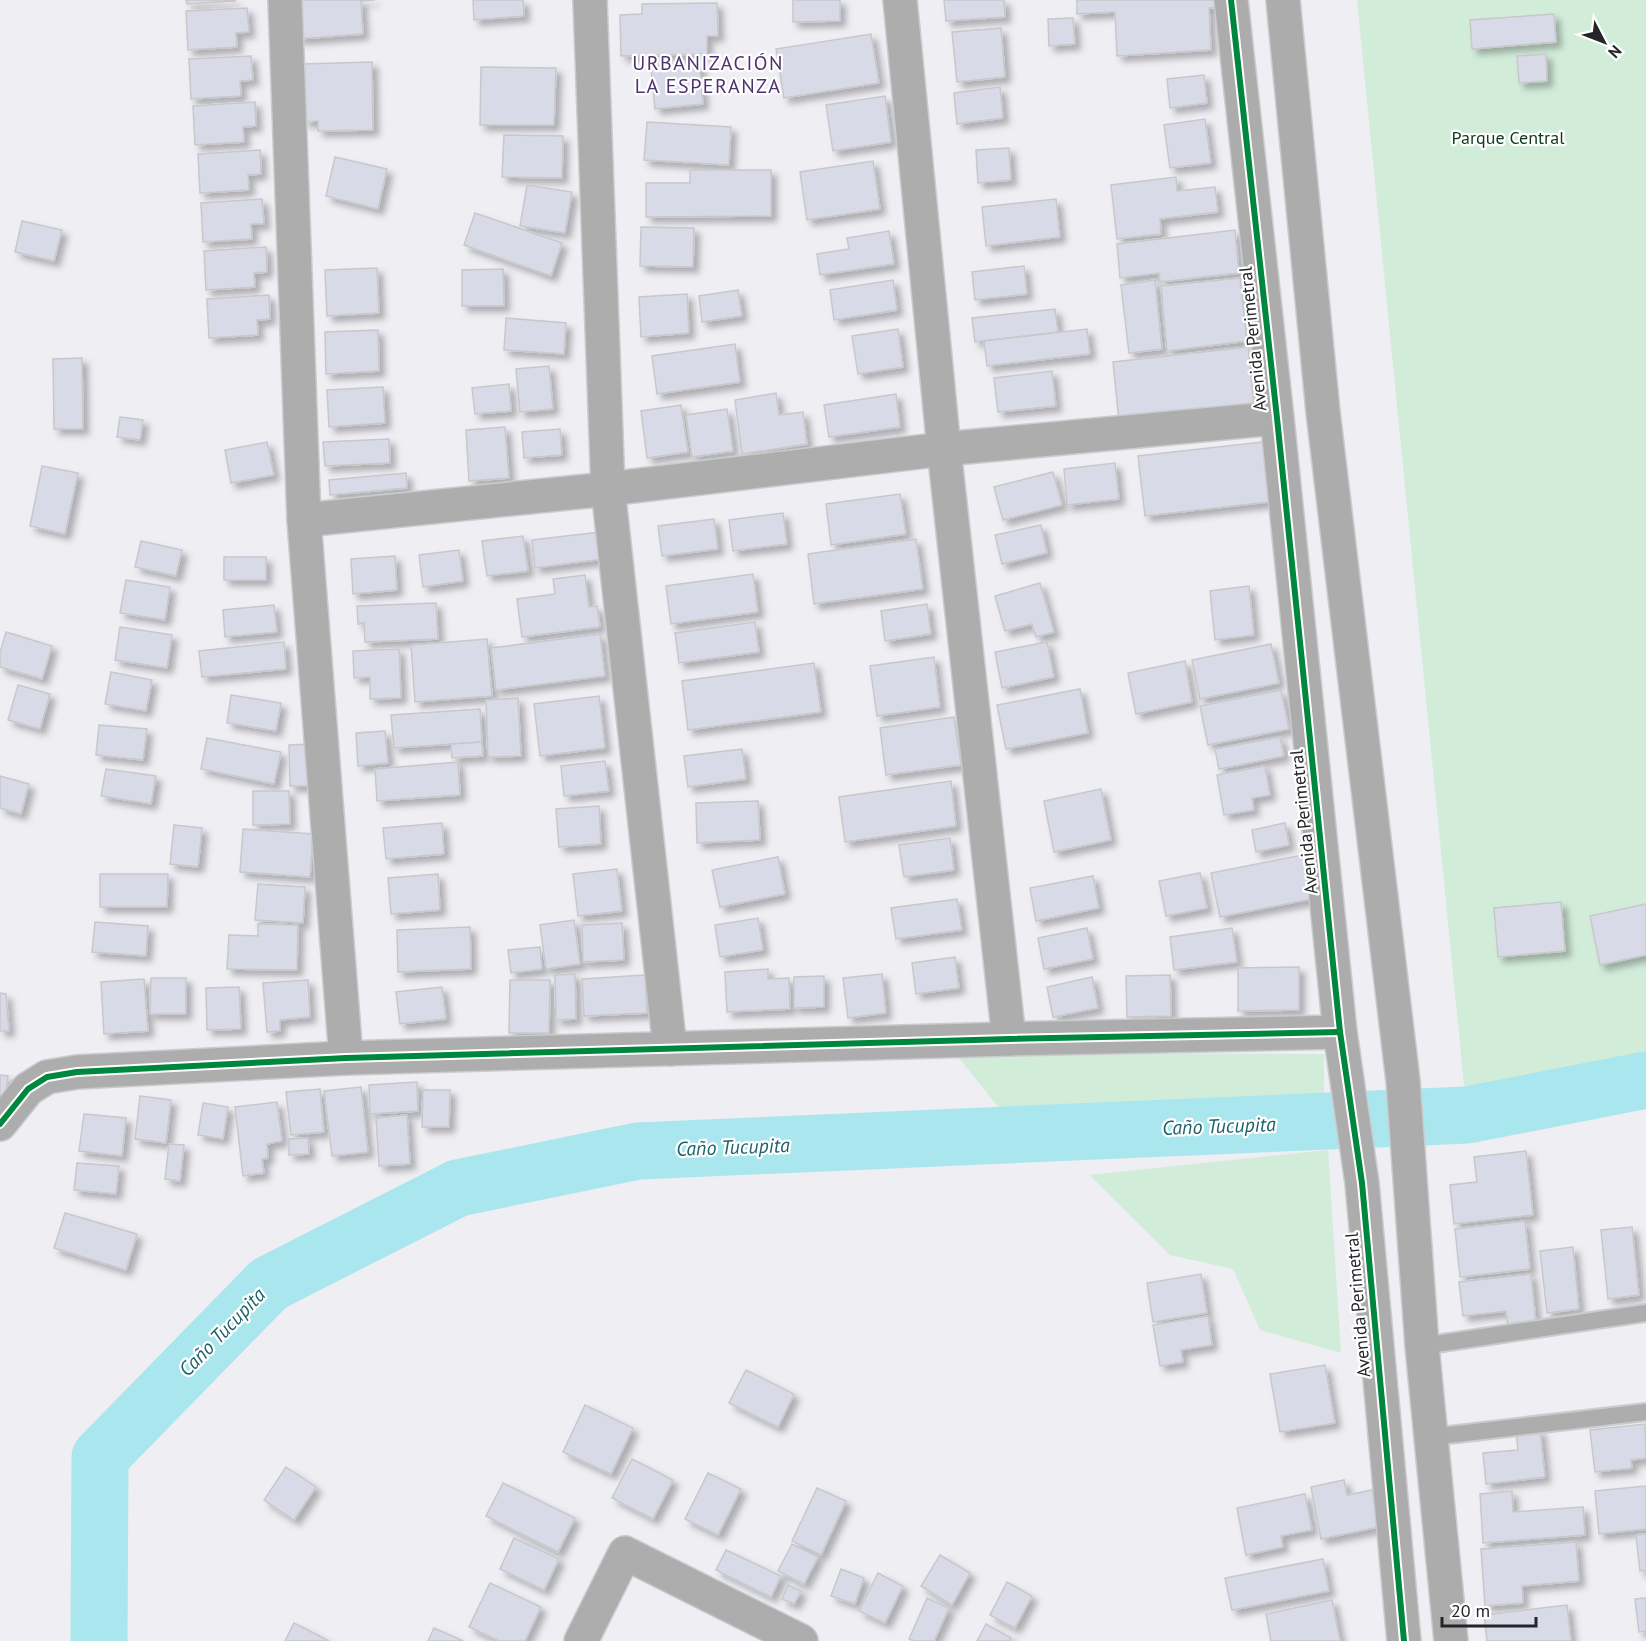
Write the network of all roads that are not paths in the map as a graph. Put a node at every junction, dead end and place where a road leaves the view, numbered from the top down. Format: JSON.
{"nodes":[{"id":1,"x":285,"y":0,"type":"edge"},
{"id":2,"x":590,"y":0,"type":"edge"},
{"id":3,"x":900,"y":0,"type":"edge"},
{"id":4,"x":1231,"y":0,"type":"edge"},
{"id":5,"x":1282,"y":0,"type":"edge"},
{"id":6,"x":1277,"y":418,"type":"junction"},
{"id":7,"x":944,"y":449,"type":"junction"},
{"id":8,"x":608,"y":489,"type":"junction"},
{"id":9,"x":304,"y":520,"type":"junction"},
{"id":10,"x":1340,"y":1032,"type":"junction"},
{"id":11,"x":1009,"y":1039,"type":"junction"},
{"id":12,"x":670,"y":1049,"type":"junction"},
{"id":13,"x":346,"y":1058,"type":"junction"},
{"id":14,"x":0,"y":1124,"type":"edge"},
{"id":15,"x":1646,"y":1313,"type":"edge"},
{"id":16,"x":1422,"y":1346,"type":"junction"},
{"id":17,"x":1646,"y":1412,"type":"edge"},
{"id":18,"x":1431,"y":1437,"type":"junction"},
{"id":19,"x":581,"y":1641,"type":"edge"},
{"id":20,"x":801,"y":1641,"type":"edge"},
{"id":21,"x":1404,"y":1641,"type":"edge"},
{"id":22,"x":1451,"y":1641,"type":"edge"}],
"edges":[{"from":1,"to":9,"type":"street"},
{"from":2,"to":8,"type":"street"},
{"from":3,"to":7,"type":"street"},
{"from":4,"to":6,"type":"street","name":"Avenida Perimetral"},
{"from":5,"to":16,"type":"street"},
{"from":6,"to":7,"type":"street"},
{"from":6,"to":10,"type":"street","name":"Avenida Perimetral"},
{"from":7,"to":8,"type":"street"},
{"from":7,"to":11,"type":"street"},
{"from":8,"to":9,"type":"street"},
{"from":8,"to":12,"type":"street"},
{"from":9,"to":13,"type":"street"},
{"from":10,"to":11,"type":"street"},
{"from":10,"to":21,"type":"street","name":"Avenida Perimetral"},
{"from":11,"to":12,"type":"street"},
{"from":12,"to":13,"type":"street"},
{"from":13,"to":14,"type":"street"},
{"from":15,"to":16,"type":"lane"},
{"from":16,"to":18,"type":"street"},
{"from":17,"to":18,"type":"lane"},
{"from":18,"to":22,"type":"street"},
{"from":19,"to":20,"type":"street"}]}
